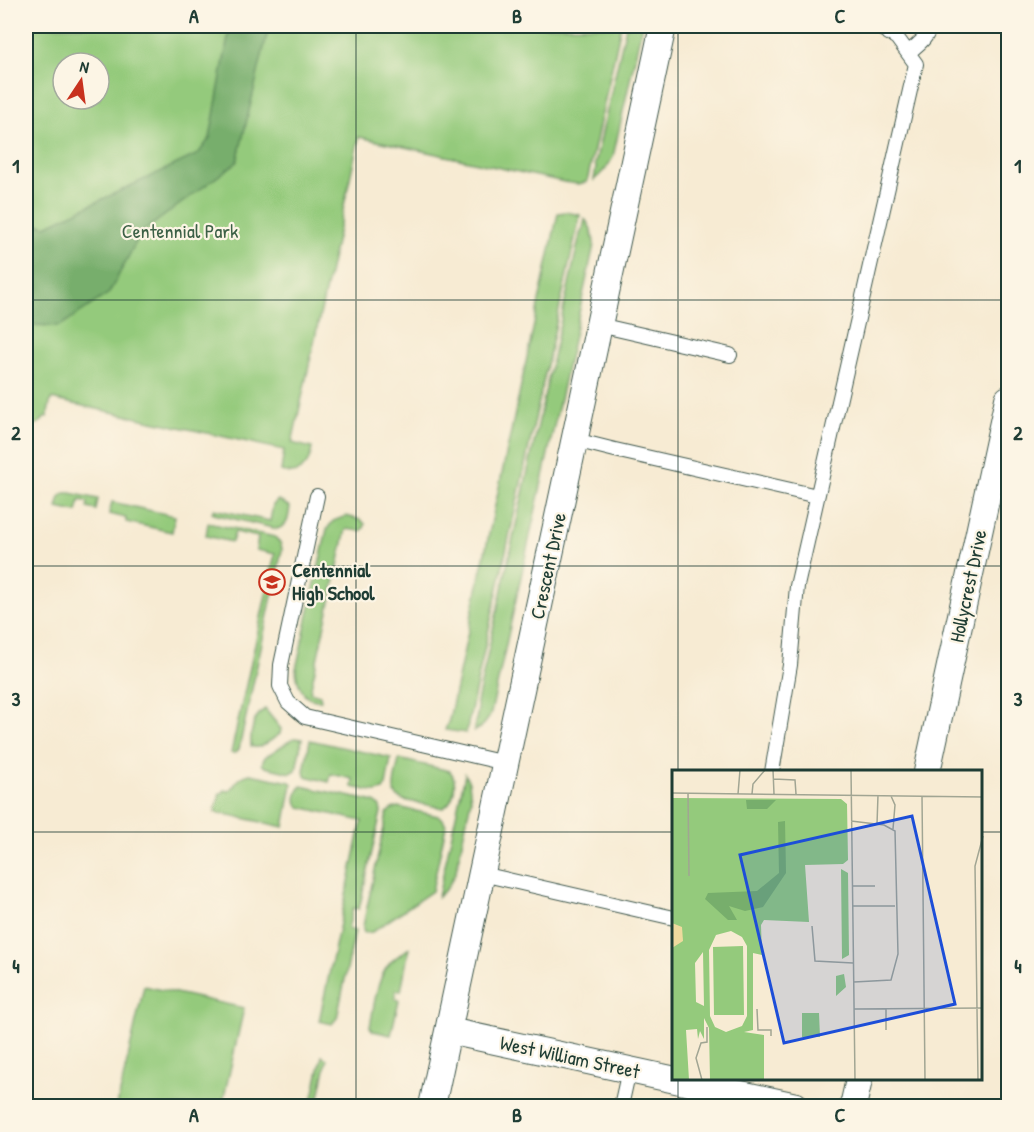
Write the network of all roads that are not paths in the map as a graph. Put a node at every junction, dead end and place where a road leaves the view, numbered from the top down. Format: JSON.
{"nodes":[{"id":1,"x":663,"y":26,"type":"edge"},
{"id":2,"x":877,"y":26,"type":"edge"},
{"id":3,"x":930,"y":26,"type":"edge"},
{"id":4,"x":908,"y":52,"type":"junction"},
{"id":5,"x":599,"y":325,"type":"junction"},
{"id":6,"x":730,"y":355,"type":"dead end"},
{"id":7,"x":1008,"y":399,"type":"edge"},
{"id":8,"x":575,"y":440,"type":"junction"},
{"id":9,"x":317,"y":496,"type":"dead end"},
{"id":10,"x":817,"y":496,"type":"junction"},
{"id":11,"x":506,"y":763,"type":"junction"},
{"id":12,"x":772,"y":770,"type":"edge"},
{"id":13,"x":927,"y":770,"type":"edge"},
{"id":14,"x":482,"y":874,"type":"junction"},
{"id":15,"x":672,"y":918,"type":"edge"},
{"id":16,"x":449,"y":1031,"type":"junction"},
{"id":17,"x":629,"y":1070,"type":"junction"},
{"id":18,"x":672,"y":1080,"type":"edge"},
{"id":19,"x":679,"y":1081,"type":"edge"},
{"id":20,"x":859,"y":1081,"type":"edge"},
{"id":21,"x":432,"y":1107,"type":"edge"},
{"id":22,"x":621,"y":1107,"type":"edge"},
{"id":23,"x":796,"y":1107,"type":"edge"},
{"id":24,"x":853,"y":1107,"type":"edge"}],
"edges":[{"from":1,"to":5,"type":"street","name":"Crescent Drive"},
{"from":2,"to":4,"type":"lane"},
{"from":3,"to":4,"type":"lane"},
{"from":4,"to":10,"type":"lane"},
{"from":5,"to":6,"type":"lane"},
{"from":5,"to":8,"type":"street","name":"Crescent Drive"},
{"from":7,"to":13,"type":"street","name":"Hollycrest Drive"},
{"from":8,"to":10,"type":"lane"},
{"from":8,"to":11,"type":"street","name":"Crescent Drive"},
{"from":9,"to":11,"type":"lane"},
{"from":10,"to":12,"type":"lane"},
{"from":11,"to":14,"type":"street","name":"Crescent Drive"},
{"from":14,"to":15,"type":"lane"},
{"from":14,"to":16,"type":"street","name":"Crescent Drive"},
{"from":16,"to":17,"type":"street","name":"West William Street"},
{"from":16,"to":21,"type":"street","name":"Crescent Drive"},
{"from":17,"to":18,"type":"street","name":"West William Street"},
{"from":17,"to":22,"type":"lane"},
{"from":19,"to":23,"type":"street","name":"West William Street"},
{"from":20,"to":24,"type":"street"}]}
